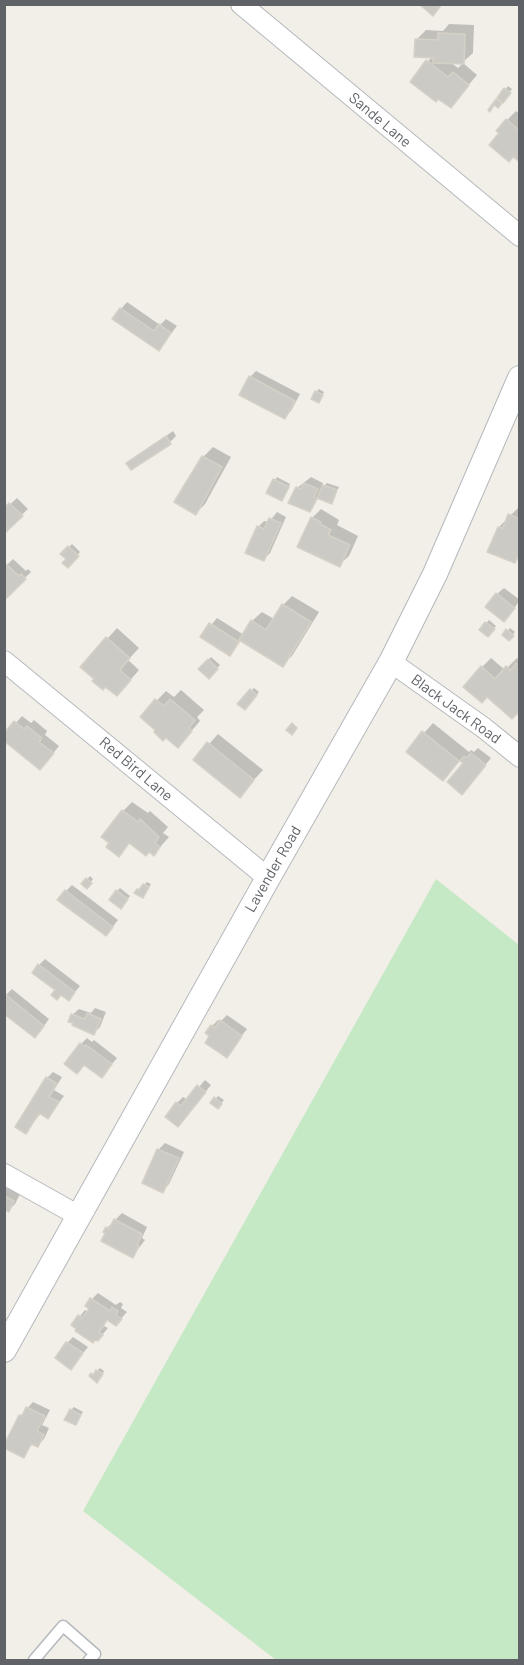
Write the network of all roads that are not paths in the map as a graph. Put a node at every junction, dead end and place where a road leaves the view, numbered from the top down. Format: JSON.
{"nodes":[{"id":1,"x":241,"y":4,"type":"edge"},
{"id":2,"x":519,"y":236,"type":"edge"},
{"id":3,"x":519,"y":378,"type":"edge"},
{"id":4,"x":4,"y":661,"type":"edge"},
{"id":5,"x":391,"y":662,"type":"junction"},
{"id":6,"x":519,"y":758,"type":"edge"},
{"id":7,"x":268,"y":878,"type":"junction"},
{"id":8,"x":4,"y":1174,"type":"edge"},
{"id":9,"x":79,"y":1216,"type":"junction"},
{"id":10,"x":4,"y":1350,"type":"edge"},
{"id":11,"x":34,"y":1660,"type":"edge"},
{"id":12,"x":89,"y":1660,"type":"edge"}],
"edges":[{"from":1,"to":2,"type":"street","name":"Sande Lane"},
{"from":3,"to":5,"type":"street","name":"Lavender Road"},
{"from":4,"to":7,"type":"street","name":"Red Bird Lane"},
{"from":5,"to":6,"type":"street","name":"Black Jack Road"},
{"from":5,"to":7,"type":"street","name":"Lavender Road"},
{"from":7,"to":9,"type":"street","name":"Lavender Road"},
{"from":8,"to":9,"type":"street"},
{"from":9,"to":10,"type":"street","name":"Lavender Road"},
{"from":11,"to":12,"type":"lane"}]}
